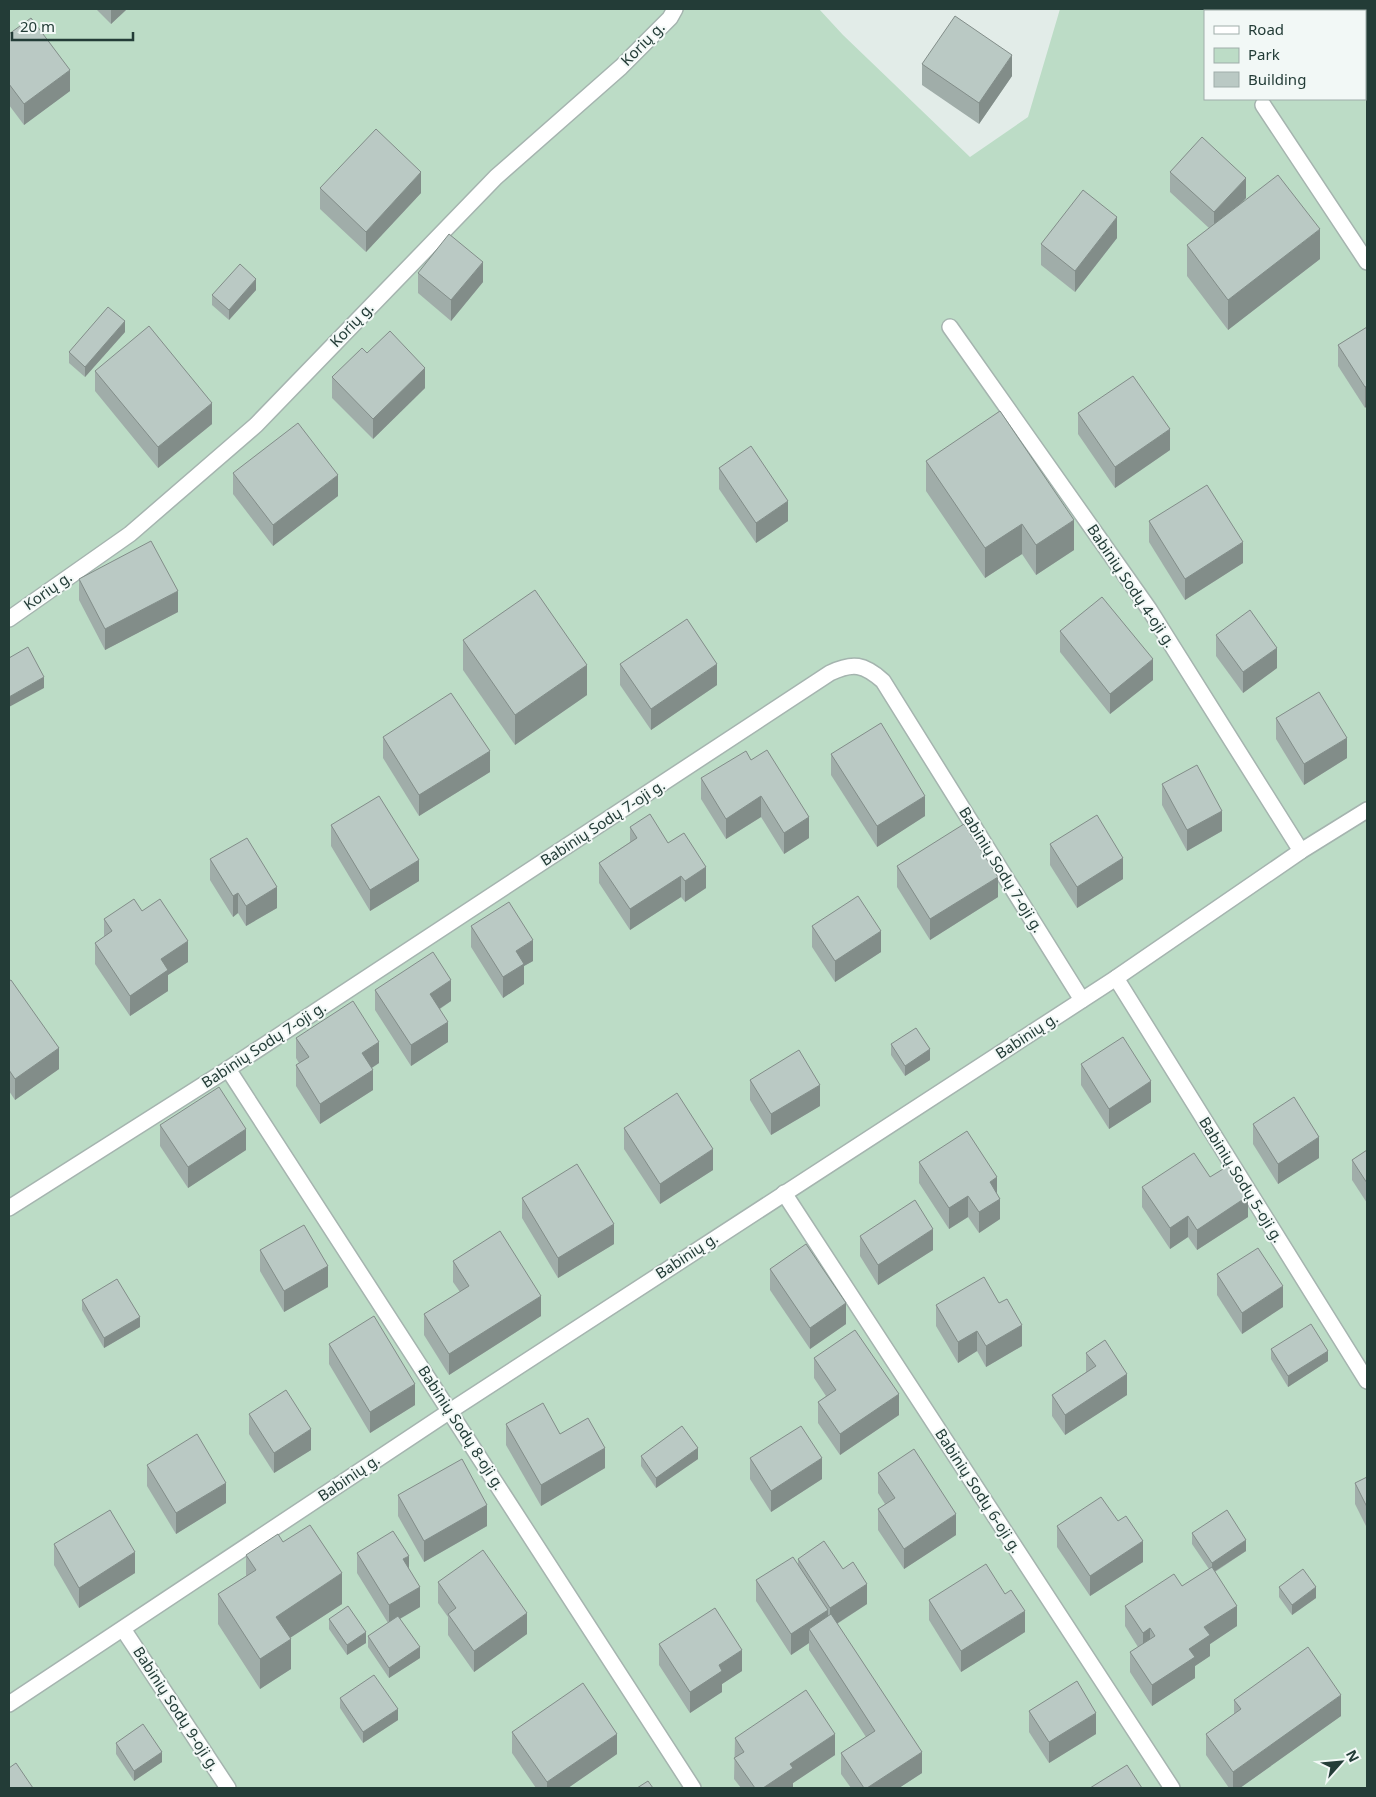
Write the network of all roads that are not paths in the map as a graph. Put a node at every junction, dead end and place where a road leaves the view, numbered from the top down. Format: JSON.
{"nodes":[{"id":1,"x":675,"y":9,"type":"edge"},
{"id":2,"x":1262,"y":105,"type":"dead end"},
{"id":3,"x":1367,"y":262,"type":"edge"},
{"id":4,"x":950,"y":327,"type":"dead end"},
{"id":5,"x":9,"y":619,"type":"edge"},
{"id":6,"x":1367,"y":810,"type":"edge"},
{"id":7,"x":1302,"y":852,"type":"junction"},
{"id":8,"x":1116,"y":978,"type":"junction"},
{"id":9,"x":1082,"y":1000,"type":"junction"},
{"id":10,"x":228,"y":1069,"type":"junction"},
{"id":11,"x":784,"y":1193,"type":"junction"},
{"id":12,"x":9,"y":1208,"type":"edge"},
{"id":13,"x":1367,"y":1381,"type":"edge"},
{"id":14,"x":450,"y":1411,"type":"junction"},
{"id":15,"x":123,"y":1629,"type":"junction"},
{"id":16,"x":9,"y":1704,"type":"edge"},
{"id":17,"x":228,"y":1788,"type":"edge"},
{"id":18,"x":692,"y":1788,"type":"edge"},
{"id":19,"x":1172,"y":1788,"type":"edge"}],
"edges":[{"from":1,"to":5,"type":"street","name":"Korių g."},
{"from":2,"to":3,"type":"street"},
{"from":4,"to":7,"type":"street","name":"Babinių Sodų 4-oji g."},
{"from":6,"to":7,"type":"street","name":"Babinių g."},
{"from":7,"to":8,"type":"street","name":"Babinių g."},
{"from":8,"to":9,"type":"street","name":"Babinių g."},
{"from":8,"to":13,"type":"street","name":"Babinių Sodų 5-oji g."},
{"from":9,"to":10,"type":"street","name":"Babinių Sodų 7-oji g."},
{"from":9,"to":11,"type":"street","name":"Babinių g."},
{"from":10,"to":12,"type":"street","name":"Babinių Sodų 7-oji g."},
{"from":10,"to":14,"type":"street","name":"Babinių Sodų 8-oji g."},
{"from":11,"to":14,"type":"street","name":"Babinių g."},
{"from":11,"to":19,"type":"street","name":"Babinių Sodų 6-oji g."},
{"from":14,"to":15,"type":"street","name":"Babinių g."},
{"from":14,"to":18,"type":"street","name":"Babinių Sodų 8-oji g."},
{"from":15,"to":16,"type":"street","name":"Babinių g."},
{"from":15,"to":17,"type":"street","name":"Babinių Sodų 9-oji g."}]}
